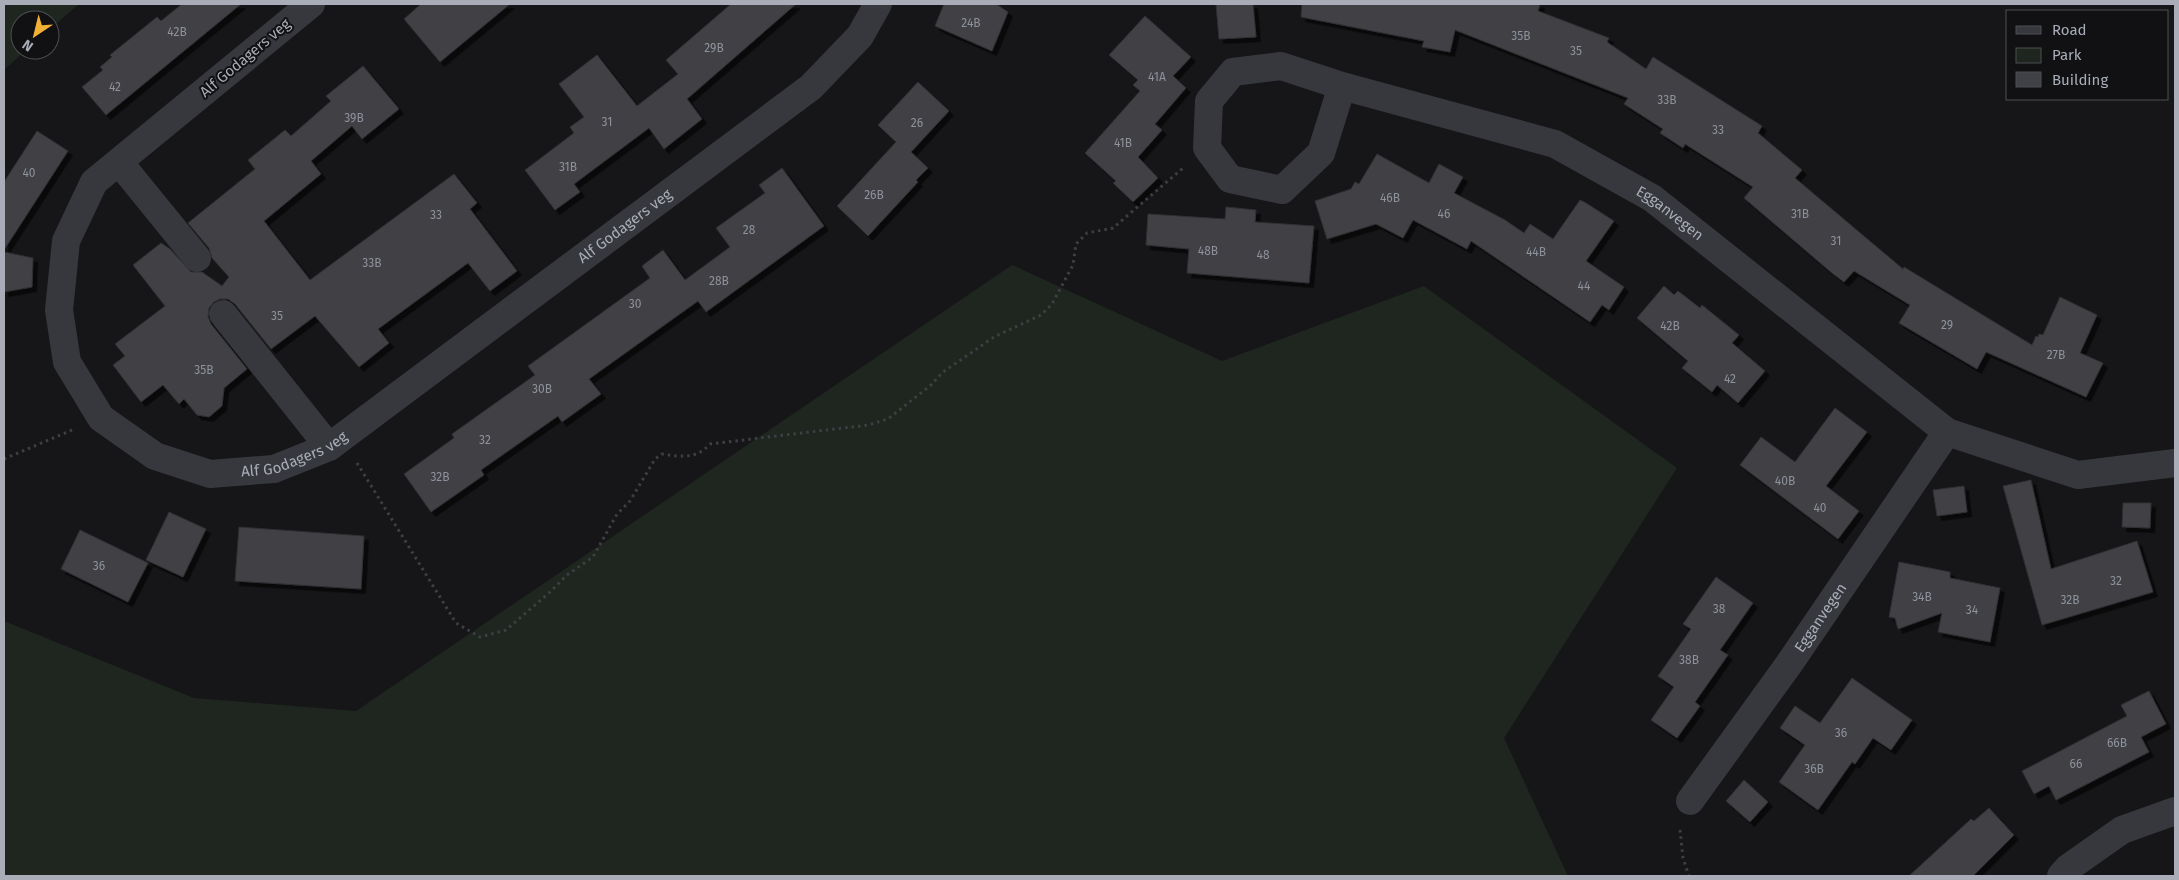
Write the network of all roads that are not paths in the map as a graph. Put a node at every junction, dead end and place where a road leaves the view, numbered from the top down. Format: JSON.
{"nodes":[{"id":1,"x":310,"y":4,"type":"edge"},
{"id":2,"x":869,"y":8,"type":"edge"},
{"id":3,"x":1342,"y":86,"type":"junction"},
{"id":4,"x":119,"y":162,"type":"junction"},
{"id":5,"x":197,"y":258,"type":"dead end"},
{"id":6,"x":223,"y":314,"type":"dead end"},
{"id":7,"x":1947,"y":432,"type":"junction"},
{"id":8,"x":336,"y":442,"type":"junction"},
{"id":9,"x":2175,"y":463,"type":"edge"},
{"id":10,"x":1690,"y":801,"type":"road end"},
{"id":11,"x":2175,"y":811,"type":"edge"},
{"id":12,"x":2061,"y":876,"type":"edge"}],
"edges":[{"from":1,"to":4,"type":"street","name":"Alf Godagers veg"},
{"from":2,"to":8,"type":"street","name":"Alf Godagers veg"},
{"from":3,"to":3,"type":"street","name":"Egganvegen"},
{"from":3,"to":7,"type":"street","name":"Egganvegen"},
{"from":4,"to":5,"type":"street"},
{"from":4,"to":8,"type":"street","name":"Alf Godagers veg"},
{"from":6,"to":8,"type":"street"},
{"from":7,"to":9,"type":"street","name":"Egganvegen"},
{"from":7,"to":10,"type":"street","name":"Egganvegen"},
{"from":11,"to":12,"type":"street"}]}
